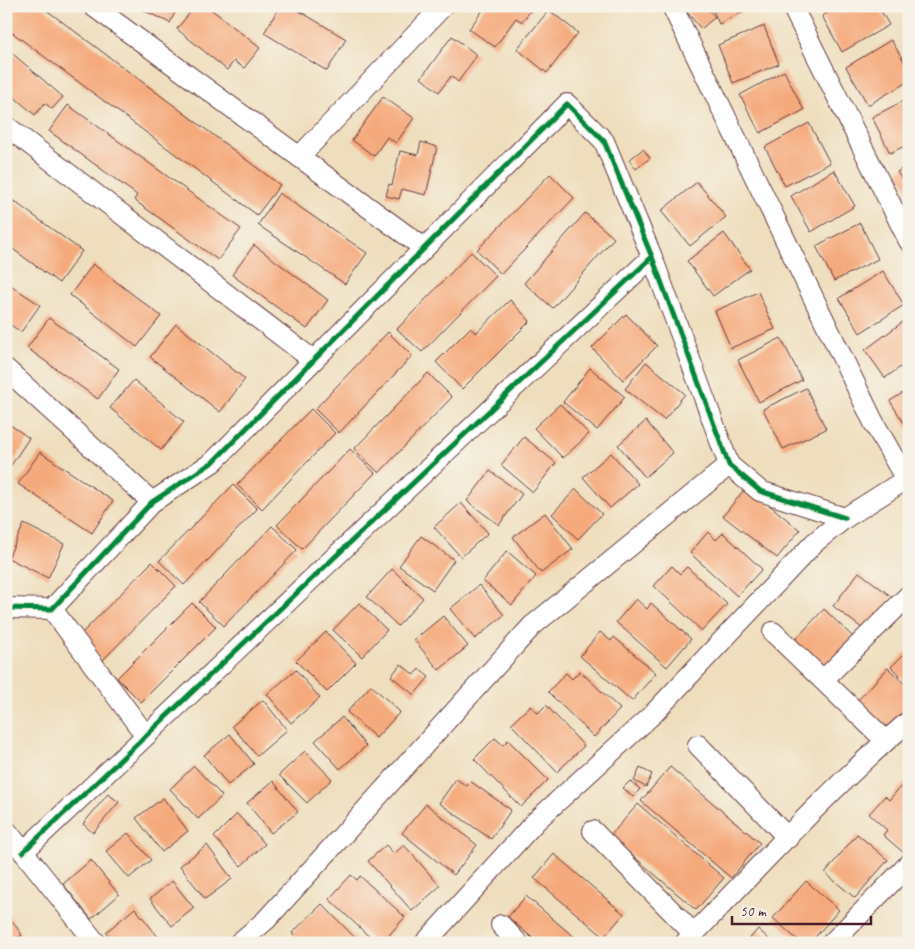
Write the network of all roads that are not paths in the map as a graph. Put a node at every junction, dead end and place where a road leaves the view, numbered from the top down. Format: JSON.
{"nodes":[{"id":1,"x":92,"y":6,"type":"edge"},
{"id":2,"x":443,"y":6,"type":"edge"},
{"id":3,"x":672,"y":6,"type":"edge"},
{"id":4,"x":792,"y":6,"type":"edge"},
{"id":5,"x":6,"y":126,"type":"edge"},
{"id":6,"x":299,"y":157,"type":"junction"},
{"id":7,"x":909,"y":241,"type":"edge"},
{"id":8,"x":424,"y":248,"type":"junction"},
{"id":9,"x":652,"y":257,"type":"junction"},
{"id":10,"x":313,"y":360,"type":"junction"},
{"id":11,"x":6,"y":369,"type":"edge"},
{"id":12,"x":729,"y":465,"type":"junction"},
{"id":13,"x":907,"y":483,"type":"edge"},
{"id":14,"x":152,"y":502,"type":"junction"},
{"id":15,"x":845,"y":518,"type":"junction"},
{"id":16,"x":909,"y":595,"type":"edge"},
{"id":17,"x":6,"y":608,"type":"edge"},
{"id":18,"x":52,"y":610,"type":"junction"},
{"id":19,"x":773,"y":632,"type":"dead end"},
{"id":20,"x":823,"y":680,"type":"junction"},
{"id":21,"x":909,"y":722,"type":"edge"},
{"id":22,"x":146,"y":736,"type":"junction"},
{"id":23,"x":886,"y":741,"type":"junction"},
{"id":24,"x":698,"y":745,"type":"dead end"},
{"id":25,"x":6,"y":830,"type":"edge"},
{"id":26,"x":593,"y":831,"type":"dead end"},
{"id":27,"x":788,"y":838,"type":"junction"},
{"id":28,"x":23,"y":852,"type":"junction"},
{"id":29,"x":909,"y":864,"type":"edge"},
{"id":30,"x":501,"y":925,"type":"dead end"},
{"id":31,"x":689,"y":938,"type":"edge"},
{"id":32,"x":96,"y":943,"type":"edge"},
{"id":33,"x":239,"y":943,"type":"edge"},
{"id":34,"x":425,"y":943,"type":"edge"},
{"id":35,"x":518,"y":943,"type":"edge"},
{"id":36,"x":832,"y":943,"type":"edge"}],
"edges":[{"from":1,"to":6,"type":"street"},
{"from":2,"to":6,"type":"street"},
{"from":3,"to":13,"type":"street"},
{"from":4,"to":7,"type":"street"},
{"from":5,"to":10,"type":"street"},
{"from":6,"to":8,"type":"street"},
{"from":8,"to":9,"type":"street"},
{"from":8,"to":10,"type":"street"},
{"from":9,"to":12,"type":"street"},
{"from":9,"to":22,"type":"street"},
{"from":10,"to":14,"type":"street"},
{"from":11,"to":14,"type":"street"},
{"from":12,"to":15,"type":"street"},
{"from":12,"to":33,"type":"street"},
{"from":13,"to":15,"type":"street"},
{"from":14,"to":18,"type":"street"},
{"from":15,"to":34,"type":"street"},
{"from":16,"to":20,"type":"street"},
{"from":17,"to":18,"type":"street"},
{"from":18,"to":22,"type":"street"},
{"from":19,"to":20,"type":"street"},
{"from":20,"to":23,"type":"street"},
{"from":21,"to":23,"type":"street"},
{"from":22,"to":28,"type":"street"},
{"from":23,"to":27,"type":"street"},
{"from":24,"to":27,"type":"street"},
{"from":25,"to":28,"type":"street"},
{"from":26,"to":31,"type":"street"},
{"from":27,"to":31,"type":"street"},
{"from":28,"to":32,"type":"street"},
{"from":29,"to":36,"type":"street"},
{"from":30,"to":35,"type":"street"}]}
